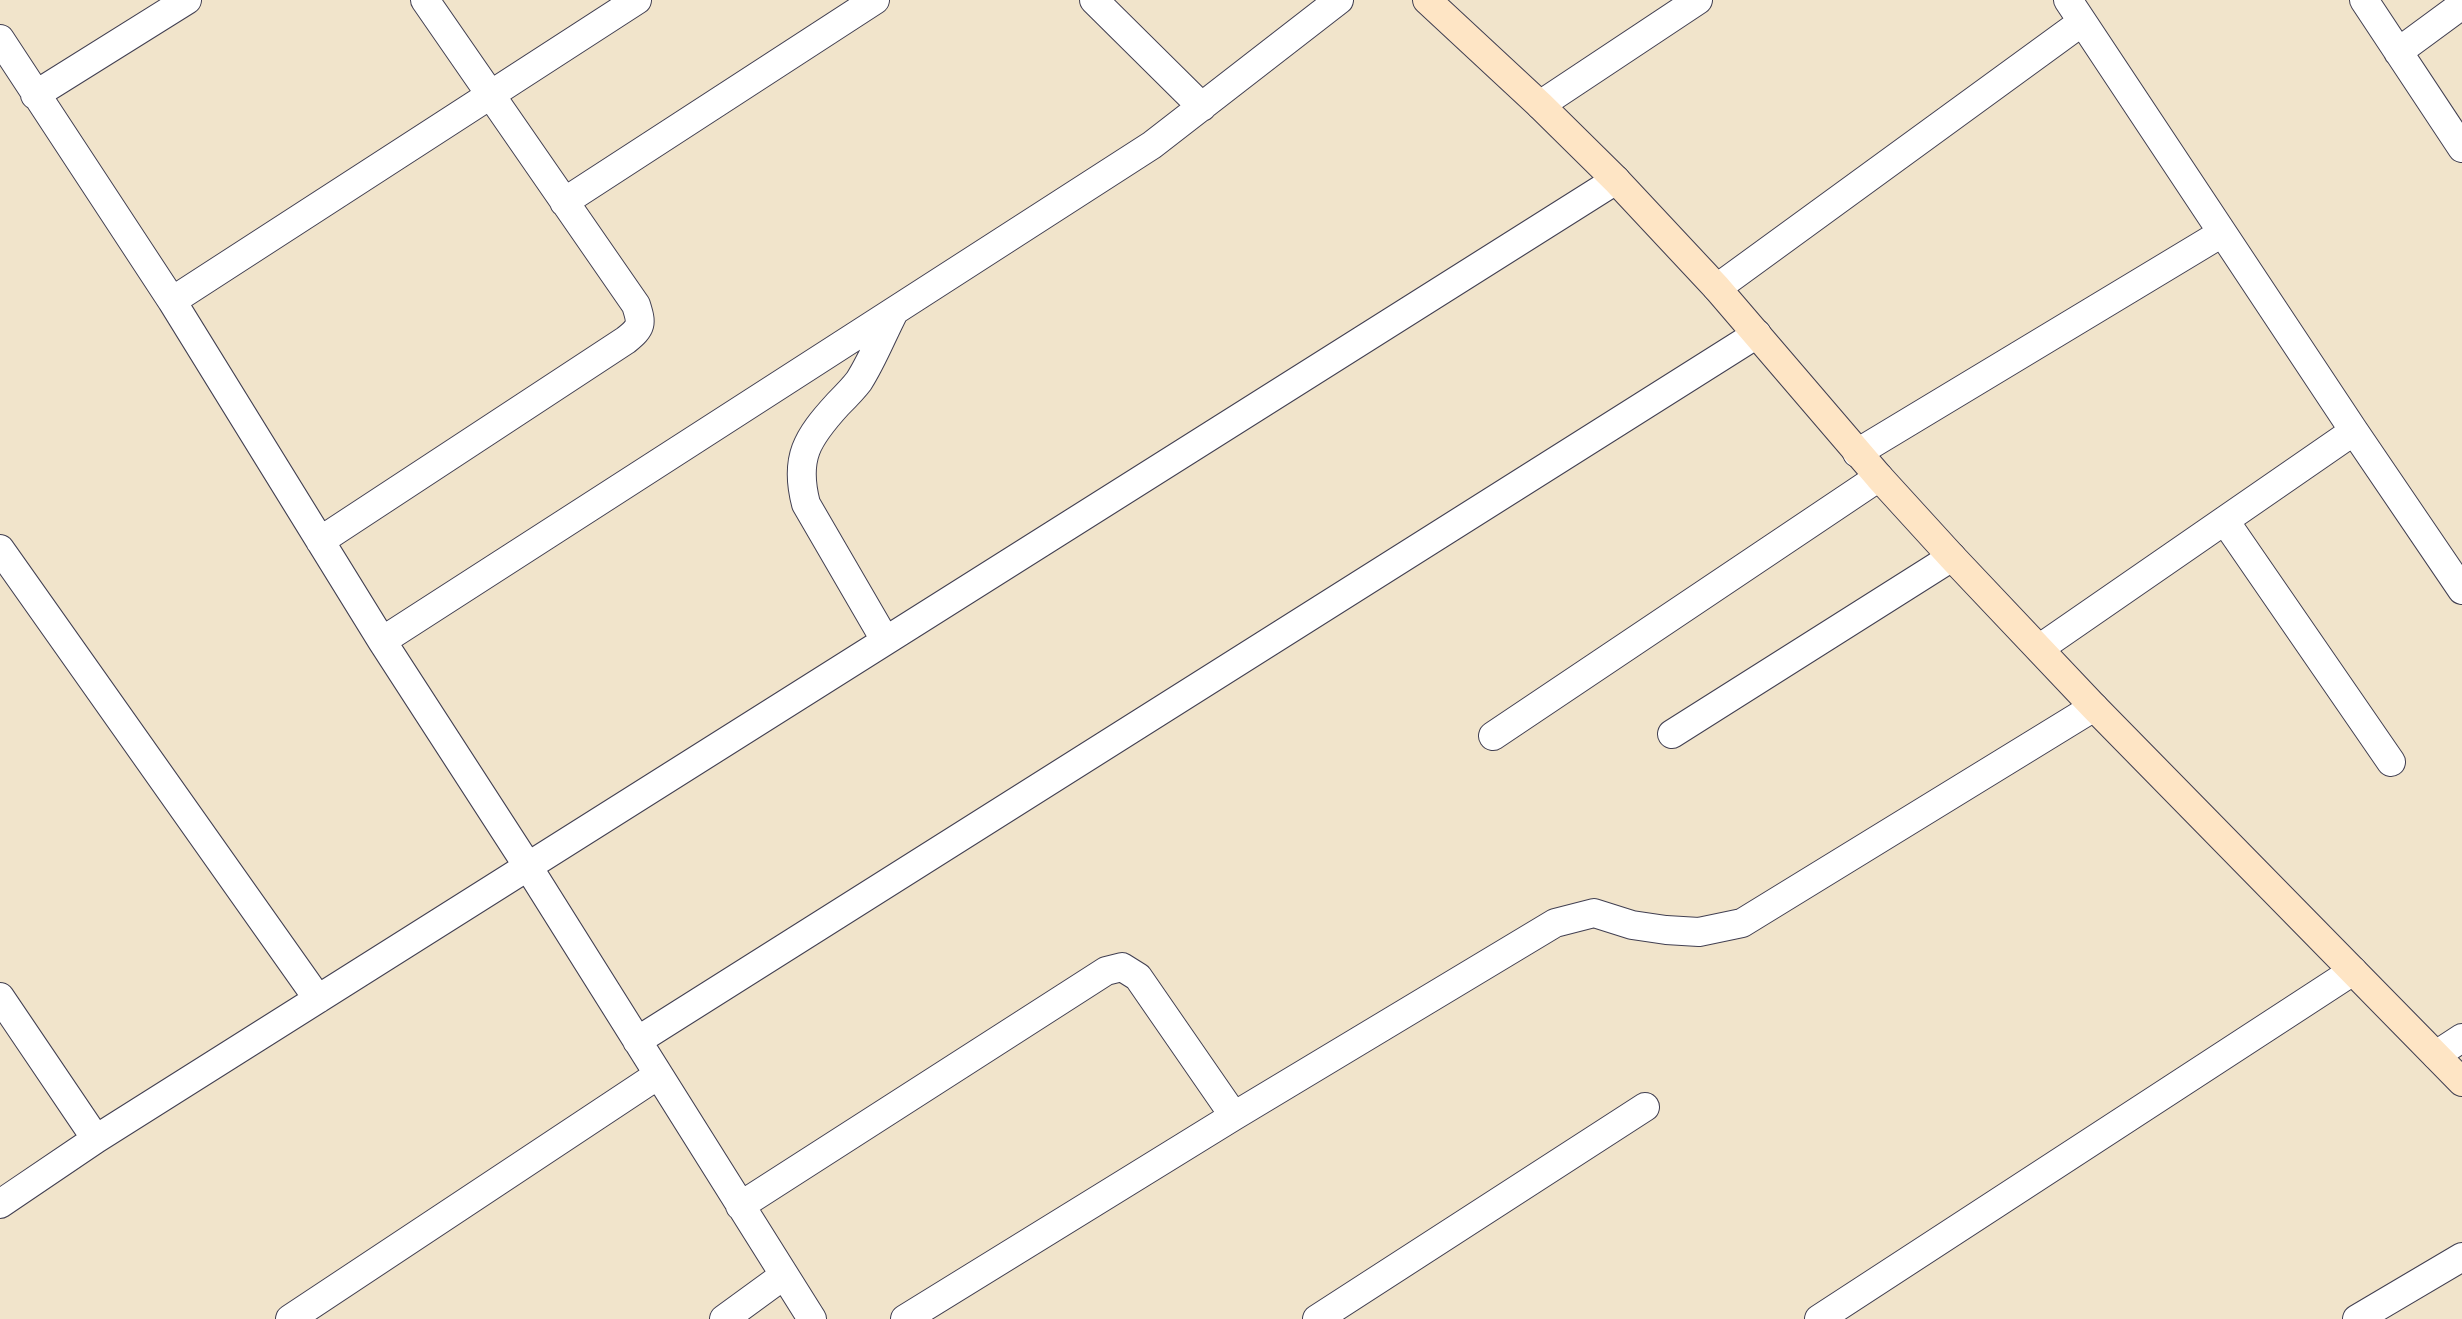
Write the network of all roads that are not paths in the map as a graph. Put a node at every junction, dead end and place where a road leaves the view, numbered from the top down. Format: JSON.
{"nodes":[{"id":1,"x":187,"y":0,"type":"edge"},
{"id":2,"x":425,"y":0,"type":"edge"},
{"id":3,"x":637,"y":0,"type":"edge"},
{"id":4,"x":875,"y":0,"type":"edge"},
{"id":5,"x":1094,"y":0,"type":"edge"},
{"id":6,"x":1339,"y":0,"type":"edge"},
{"id":7,"x":1427,"y":0,"type":"edge"},
{"id":8,"x":1698,"y":0,"type":"edge"},
{"id":9,"x":2364,"y":0,"type":"edge"},
{"id":10,"x":2462,"y":6,"type":"edge"},
{"id":11,"x":2075,"y":11,"type":"edge"},
{"id":12,"x":2398,"y":52,"type":"junction"},
{"id":13,"x":4,"y":56,"type":"edge"},
{"id":14,"x":35,"y":95,"type":"junction"},
{"id":15,"x":491,"y":96,"type":"junction"},
{"id":16,"x":1540,"y":105,"type":"junction"},
{"id":17,"x":1202,"y":107,"type":"junction"},
{"id":18,"x":2462,"y":148,"type":"edge"},
{"id":19,"x":1616,"y":180,"type":"junction"},
{"id":20,"x":564,"y":202,"type":"junction"},
{"id":21,"x":2222,"y":233,"type":"junction"},
{"id":22,"x":1717,"y":288,"type":"junction"},
{"id":23,"x":172,"y":301,"type":"junction"},
{"id":24,"x":894,"y":312,"type":"junction"},
{"id":25,"x":1757,"y":334,"type":"junction"},
{"id":26,"x":2354,"y":432,"type":"junction"},
{"id":27,"x":1857,"y":452,"type":"junction"},
{"id":28,"x":1879,"y":477,"type":"junction"},
{"id":29,"x":2225,"y":521,"type":"junction"},
{"id":30,"x":320,"y":541,"type":"junction"},
{"id":31,"x":0,"y":550,"type":"edge"},
{"id":32,"x":1952,"y":557,"type":"junction"},
{"id":33,"x":2462,"y":590,"type":"edge"},
{"id":34,"x":885,"y":640,"type":"junction"},
{"id":35,"x":382,"y":641,"type":"junction"},
{"id":36,"x":2040,"y":648,"type":"junction"},
{"id":37,"x":2094,"y":707,"type":"junction"},
{"id":38,"x":1672,"y":734,"type":"dead end"},
{"id":39,"x":1493,"y":736,"type":"dead end"},
{"id":40,"x":2391,"y":762,"type":"dead end"},
{"id":41,"x":527,"y":865,"type":"junction"},
{"id":42,"x":2353,"y":970,"type":"junction"},
{"id":43,"x":0,"y":997,"type":"edge"},
{"id":44,"x":318,"y":999,"type":"junction"},
{"id":45,"x":2462,"y":1038,"type":"edge"},
{"id":46,"x":637,"y":1041,"type":"junction"},
{"id":47,"x":2436,"y":1055,"type":"junction"},
{"id":48,"x":658,"y":1075,"type":"junction"},
{"id":49,"x":2462,"y":1082,"type":"edge"},
{"id":50,"x":1645,"y":1107,"type":"dead end"},
{"id":51,"x":1234,"y":1116,"type":"junction"},
{"id":52,"x":96,"y":1139,"type":"junction"},
{"id":53,"x":0,"y":1204,"type":"edge"},
{"id":54,"x":740,"y":1206,"type":"junction"},
{"id":55,"x":2462,"y":1257,"type":"edge"},
{"id":56,"x":783,"y":1276,"type":"junction"},
{"id":57,"x":290,"y":1319,"type":"edge"},
{"id":58,"x":724,"y":1319,"type":"edge"},
{"id":59,"x":812,"y":1319,"type":"edge"},
{"id":60,"x":906,"y":1319,"type":"edge"},
{"id":61,"x":1317,"y":1319,"type":"edge"},
{"id":62,"x":1819,"y":1319,"type":"edge"},
{"id":63,"x":2357,"y":1319,"type":"edge"}],
"edges":[{"from":1,"to":14,"type":"street"},
{"from":2,"to":15,"type":"street"},
{"from":3,"to":15,"type":"street"},
{"from":4,"to":20,"type":"street"},
{"from":5,"to":17,"type":"street"},
{"from":6,"to":17,"type":"street"},
{"from":7,"to":16,"type":"street"},
{"from":8,"to":16,"type":"street"},
{"from":9,"to":12,"type":"street"},
{"from":10,"to":12,"type":"street"},
{"from":11,"to":21,"type":"street"},
{"from":11,"to":22,"type":"street"},
{"from":12,"to":18,"type":"street"},
{"from":13,"to":14,"type":"street"},
{"from":14,"to":23,"type":"street"},
{"from":15,"to":20,"type":"street"},
{"from":15,"to":23,"type":"street"},
{"from":16,"to":19,"type":"street"},
{"from":17,"to":24,"type":"street"},
{"from":19,"to":22,"type":"street"},
{"from":19,"to":34,"type":"street"},
{"from":20,"to":30,"type":"street"},
{"from":21,"to":26,"type":"street"},
{"from":21,"to":27,"type":"street"},
{"from":22,"to":25,"type":"street"},
{"from":23,"to":30,"type":"street"},
{"from":24,"to":34,"type":"street"},
{"from":24,"to":35,"type":"street"},
{"from":25,"to":27,"type":"street"},
{"from":25,"to":46,"type":"street"},
{"from":26,"to":29,"type":"street"},
{"from":26,"to":33,"type":"street"},
{"from":27,"to":28,"type":"street"},
{"from":28,"to":32,"type":"street"},
{"from":28,"to":39,"type":"street"},
{"from":29,"to":36,"type":"street"},
{"from":29,"to":40,"type":"street"},
{"from":30,"to":35,"type":"street"},
{"from":31,"to":44,"type":"street"},
{"from":32,"to":36,"type":"street"},
{"from":32,"to":38,"type":"street"},
{"from":34,"to":41,"type":"street"},
{"from":35,"to":41,"type":"street"},
{"from":36,"to":37,"type":"street"},
{"from":37,"to":42,"type":"street"},
{"from":37,"to":51,"type":"street"},
{"from":41,"to":44,"type":"street"},
{"from":41,"to":46,"type":"street"},
{"from":42,"to":47,"type":"street"},
{"from":42,"to":62,"type":"street"},
{"from":43,"to":52,"type":"street"},
{"from":44,"to":52,"type":"street"},
{"from":45,"to":47,"type":"street"},
{"from":46,"to":48,"type":"street"},
{"from":47,"to":49,"type":"street"},
{"from":48,"to":54,"type":"street"},
{"from":48,"to":57,"type":"street"},
{"from":50,"to":61,"type":"street"},
{"from":51,"to":54,"type":"street"},
{"from":51,"to":60,"type":"street"},
{"from":52,"to":53,"type":"street"},
{"from":54,"to":56,"type":"street"},
{"from":55,"to":63,"type":"street"},
{"from":56,"to":58,"type":"street"},
{"from":56,"to":59,"type":"street"}]}
